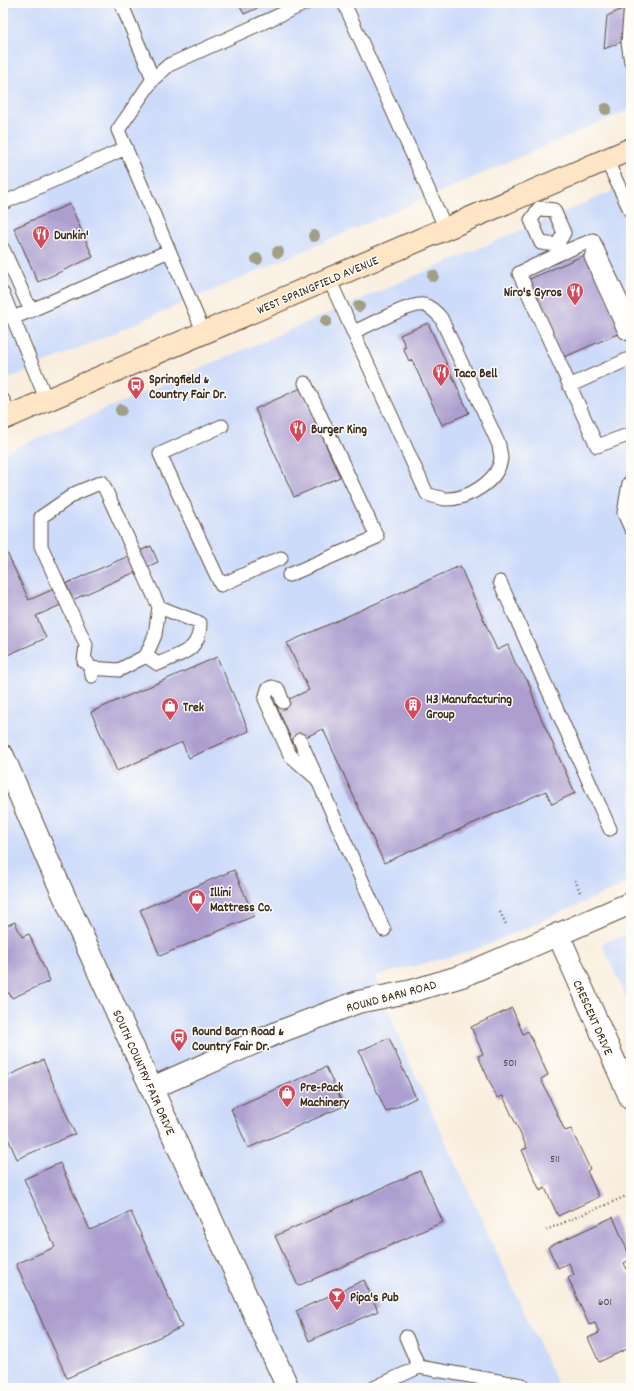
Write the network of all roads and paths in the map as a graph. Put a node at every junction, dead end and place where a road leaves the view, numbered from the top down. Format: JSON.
{"nodes":[{"id":1,"x":121,"y":3,"type":"edge"},
{"id":2,"x":306,"y":3,"type":"edge"},
{"id":3,"x":344,"y":3,"type":"edge"},
{"id":4,"x":631,"y":3,"type":"edge"},
{"id":5,"x":631,"y":62,"type":"edge"},
{"id":6,"x":153,"y":80,"type":"junction"},
{"id":7,"x":126,"y":148,"type":"junction"},
{"id":8,"x":631,"y":148,"type":"edge"},
{"id":9,"x":606,"y":159,"type":"junction"},
{"id":10,"x":536,"y":200,"type":"junction"},
{"id":11,"x":3,"y":203,"type":"edge"},
{"id":12,"x":631,"y":212,"type":"edge"},
{"id":13,"x":446,"y":229,"type":"junction"},
{"id":14,"x":596,"y":246,"type":"junction"},
{"id":15,"x":3,"y":249,"type":"edge"},
{"id":16,"x":559,"y":249,"type":"junction"},
{"id":17,"x":169,"y":251,"type":"junction"},
{"id":18,"x":329,"y":279,"type":"junction"},
{"id":19,"x":3,"y":294,"type":"edge"},
{"id":20,"x":31,"y":311,"type":"junction"},
{"id":21,"x":13,"y":318,"type":"junction"},
{"id":22,"x":631,"y":322,"type":"edge"},
{"id":23,"x":354,"y":332,"type":"junction"},
{"id":24,"x":204,"y":333,"type":"junction"},
{"id":25,"x":631,"y":335,"type":"edge"},
{"id":26,"x":631,"y":358,"type":"edge"},
{"id":27,"x":305,"y":383,"type":"dead end"},
{"id":28,"x":569,"y":386,"type":"junction"},
{"id":29,"x":47,"y":401,"type":"junction"},
{"id":30,"x":5,"y":412,"type":"edge"},
{"id":31,"x":222,"y":426,"type":"dead end"},
{"id":32,"x":631,"y":434,"type":"edge"},
{"id":33,"x":631,"y":482,"type":"edge"},
{"id":34,"x":631,"y":529,"type":"edge"},
{"id":35,"x":281,"y":558,"type":"dead end"},
{"id":36,"x":289,"y":576,"type":"dead end"},
{"id":37,"x":500,"y":582,"type":"dead end"},
{"id":38,"x":159,"y":607,"type":"junction"},
{"id":39,"x":146,"y":656,"type":"junction"},
{"id":40,"x":283,"y":702,"type":"dead end"},
{"id":41,"x":300,"y":740,"type":"dead end"},
{"id":42,"x":3,"y":756,"type":"edge"},
{"id":43,"x":318,"y":779,"type":"junction"},
{"id":44,"x":610,"y":829,"type":"dead end"},
{"id":45,"x":575,"y":880,"type":"dead end"},
{"id":46,"x":580,"y":892,"type":"dead end"},
{"id":47,"x":631,"y":903,"type":"edge"},
{"id":48,"x":500,"y":912,"type":"dead end"},
{"id":49,"x":506,"y":924,"type":"dead end"},
{"id":50,"x":384,"y":930,"type":"dead end"},
{"id":51,"x":558,"y":934,"type":"junction"},
{"id":52,"x":152,"y":1088,"type":"junction"},
{"id":53,"x":631,"y":1099,"type":"edge"},
{"id":54,"x":629,"y":1195,"type":"dead end"},
{"id":55,"x":546,"y":1230,"type":"dead end"},
{"id":56,"x":406,"y":1337,"type":"dead end"},
{"id":57,"x":418,"y":1367,"type":"junction"},
{"id":58,"x":522,"y":1386,"type":"dead end"},
{"id":59,"x":288,"y":1388,"type":"edge"},
{"id":60,"x":374,"y":1388,"type":"edge"}],
"edges":[{"from":1,"to":6,"type":"lane"},
{"from":2,"to":6,"type":"lane"},
{"from":3,"to":13,"type":"lane"},
{"from":4,"to":5,"type":"lane"},
{"from":6,"to":7,"type":"lane"},
{"from":7,"to":11,"type":"lane"},
{"from":7,"to":17,"type":"lane"},
{"from":8,"to":9,"type":"main road","name":"WEST SPRINGFIELD AVENUE"},
{"from":9,"to":10,"type":"main road","name":"WEST SPRINGFIELD AVENUE"},
{"from":9,"to":12,"type":"lane"},
{"from":10,"to":13,"type":"main road","name":"WEST SPRINGFIELD AVENUE"},
{"from":10,"to":16,"type":"lane"},
{"from":10,"to":16,"type":"lane"},
{"from":13,"to":18,"type":"main road","name":"WEST SPRINGFIELD AVENUE"},
{"from":14,"to":16,"type":"lane"},
{"from":14,"to":22,"type":"lane"},
{"from":14,"to":25,"type":"lane"},
{"from":15,"to":20,"type":"lane"},
{"from":16,"to":28,"type":"lane"},
{"from":17,"to":20,"type":"lane"},
{"from":17,"to":24,"type":"lane"},
{"from":18,"to":23,"type":"lane"},
{"from":18,"to":24,"type":"main road","name":"WEST SPRINGFIELD AVENUE"},
{"from":19,"to":21,"type":"lane"},
{"from":20,"to":21,"type":"lane"},
{"from":21,"to":29,"type":"lane"},
{"from":23,"to":23,"type":"lane"},
{"from":24,"to":29,"type":"main road","name":"WEST SPRINGFIELD AVENUE"},
{"from":26,"to":28,"type":"lane"},
{"from":27,"to":36,"type":"lane"},
{"from":28,"to":32,"type":"lane"},
{"from":29,"to":30,"type":"main road","name":"WEST SPRINGFIELD AVENUE"},
{"from":31,"to":35,"type":"lane"},
{"from":33,"to":34,"type":"lane"},
{"from":37,"to":44,"type":"lane"},
{"from":38,"to":39,"type":"lane"},
{"from":38,"to":39,"type":"lane"},
{"from":38,"to":39,"type":"lane"},
{"from":40,"to":43,"type":"lane"},
{"from":41,"to":43,"type":"lane"},
{"from":42,"to":52,"type":"street","name":"SOUTH COUNTRY FAIR DRIVE"},
{"from":43,"to":50,"type":"lane"},
{"from":45,"to":46,"type":"path"},
{"from":47,"to":51,"type":"street","name":"ROUND BARN ROAD"},
{"from":48,"to":49,"type":"path"},
{"from":51,"to":52,"type":"street","name":"ROUND BARN ROAD"},
{"from":51,"to":53,"type":"street","name":"CRESCENT DRIVE"},
{"from":52,"to":59,"type":"street","name":"SOUTH COUNTRY FAIR DRIVE"},
{"from":54,"to":55,"type":"path"},
{"from":56,"to":57,"type":"lane"},
{"from":57,"to":58,"type":"lane"},
{"from":57,"to":60,"type":"lane"}]}
